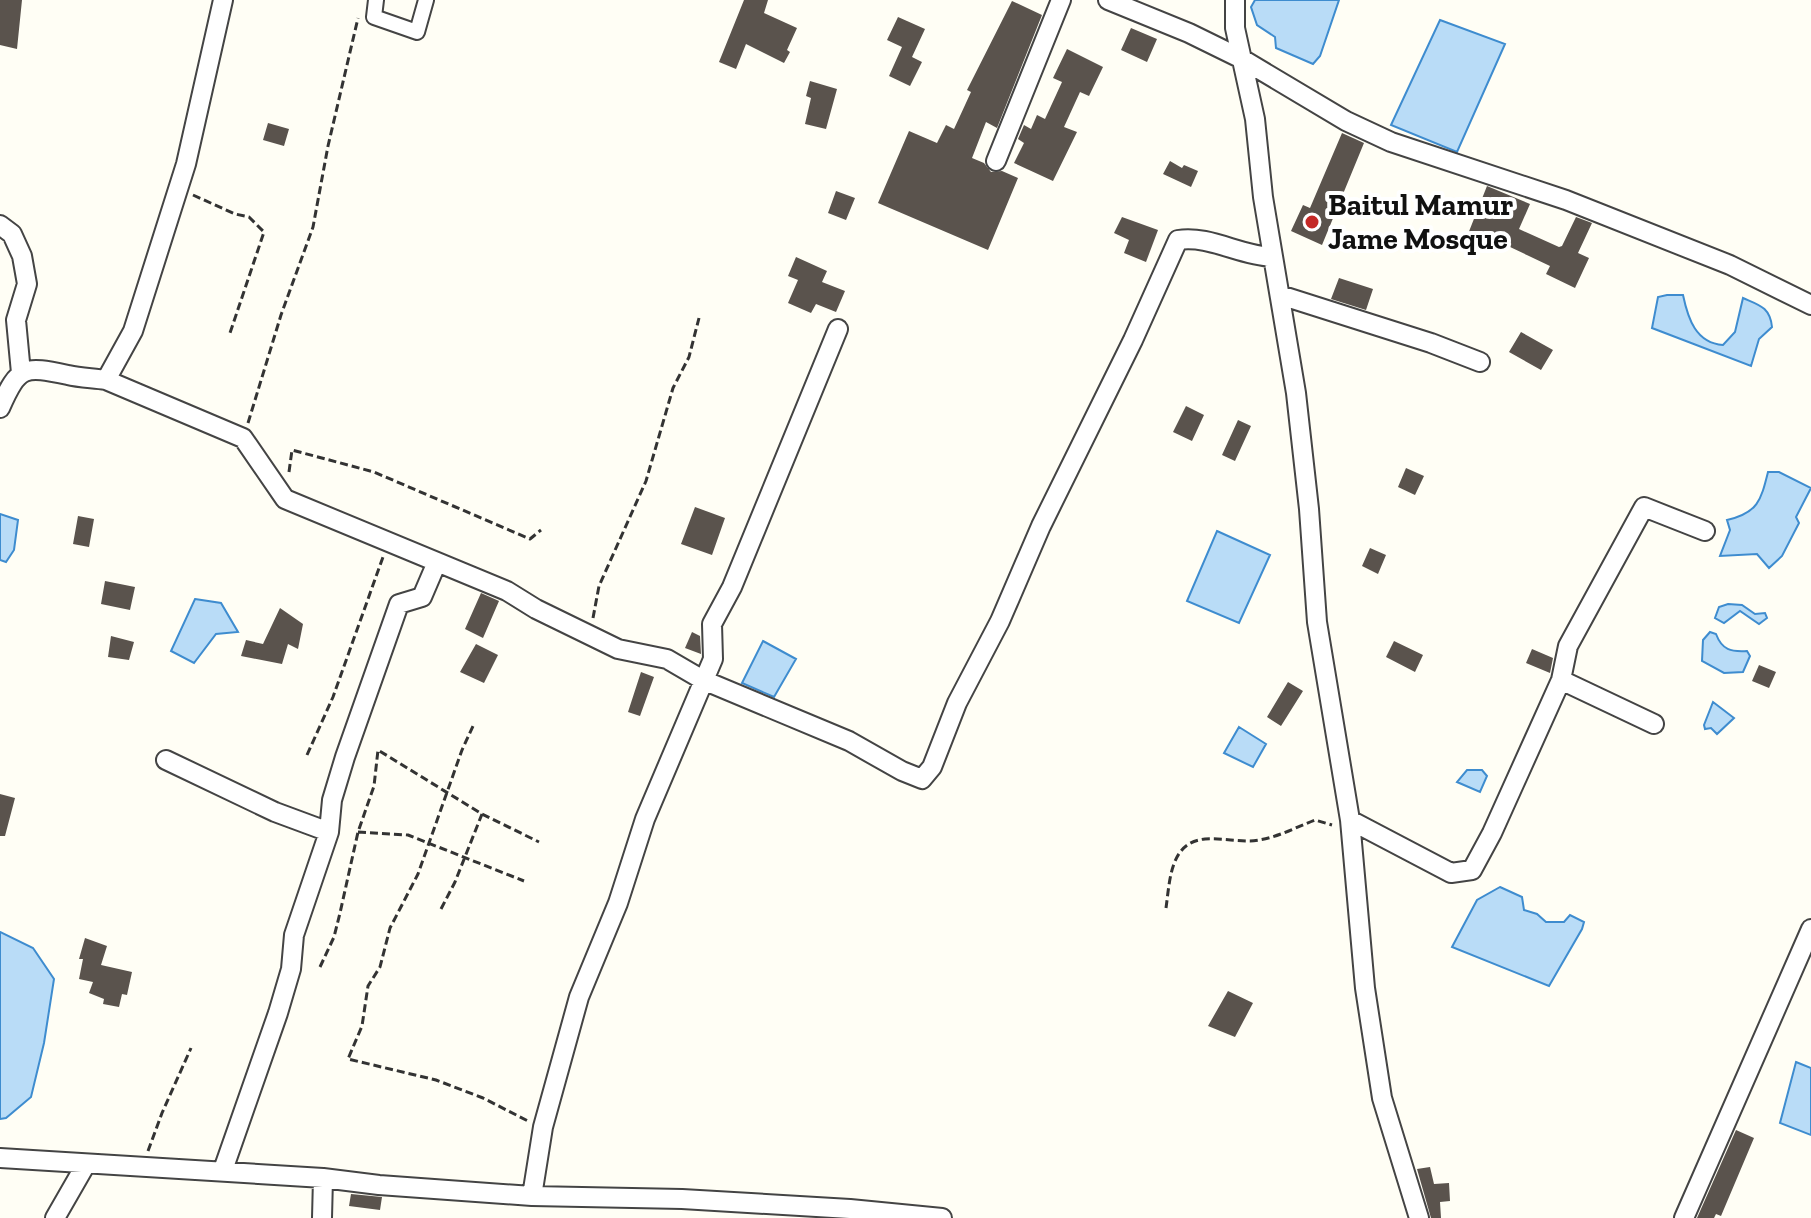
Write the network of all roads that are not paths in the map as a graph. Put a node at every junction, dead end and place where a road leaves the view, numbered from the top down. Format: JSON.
{"nodes":[{"id":1,"x":223,"y":0,"type":"edge"},
{"id":2,"x":376,"y":0,"type":"edge"},
{"id":3,"x":426,"y":0,"type":"edge"},
{"id":4,"x":1061,"y":0,"type":"edge"},
{"id":5,"x":1108,"y":0,"type":"edge"},
{"id":6,"x":1235,"y":0,"type":"edge"},
{"id":7,"x":1242,"y":59,"type":"junction"},
{"id":8,"x":996,"y":161,"type":"dead end"},
{"id":9,"x":0,"y":225,"type":"edge"},
{"id":10,"x":1273,"y":257,"type":"junction"},
{"id":11,"x":1280,"y":295,"type":"junction"},
{"id":12,"x":1811,"y":305,"type":"edge"},
{"id":13,"x":838,"y":329,"type":"dead end"},
{"id":14,"x":1480,"y":362,"type":"dead end"},
{"id":15,"x":21,"y":373,"type":"junction"},
{"id":16,"x":106,"y":380,"type":"junction"},
{"id":17,"x":0,"y":408,"type":"edge"},
{"id":18,"x":1705,"y":531,"type":"dead end"},
{"id":19,"x":437,"y":562,"type":"junction"},
{"id":20,"x":703,"y":680,"type":"junction"},
{"id":21,"x":1561,"y":680,"type":"junction"},
{"id":22,"x":1654,"y":724,"type":"dead end"},
{"id":23,"x":166,"y":760,"type":"dead end"},
{"id":24,"x":1350,"y":826,"type":"junction"},
{"id":25,"x":329,"y":832,"type":"junction"},
{"id":26,"x":1811,"y":929,"type":"edge"},
{"id":27,"x":0,"y":1158,"type":"edge"},
{"id":28,"x":86,"y":1164,"type":"junction"},
{"id":29,"x":223,"y":1170,"type":"junction"},
{"id":30,"x":323,"y":1178,"type":"junction"},
{"id":31,"x":532,"y":1196,"type":"junction"},
{"id":32,"x":55,"y":1218,"type":"edge"},
{"id":33,"x":322,"y":1218,"type":"edge"},
{"id":34,"x":942,"y":1218,"type":"edge"},
{"id":35,"x":1419,"y":1218,"type":"edge"},
{"id":36,"x":1684,"y":1218,"type":"edge"}],
"edges":[{"from":1,"to":16,"type":"street"},
{"from":2,"to":3,"type":"street"},
{"from":4,"to":8,"type":"street"},
{"from":5,"to":7,"type":"street"},
{"from":6,"to":7,"type":"street"},
{"from":7,"to":10,"type":"street"},
{"from":7,"to":12,"type":"street"},
{"from":9,"to":15,"type":"street"},
{"from":10,"to":11,"type":"street"},
{"from":10,"to":20,"type":"street"},
{"from":11,"to":14,"type":"street"},
{"from":11,"to":24,"type":"street"},
{"from":13,"to":20,"type":"street"},
{"from":15,"to":16,"type":"street"},
{"from":15,"to":17,"type":"street"},
{"from":16,"to":19,"type":"street"},
{"from":18,"to":21,"type":"street"},
{"from":19,"to":20,"type":"street"},
{"from":19,"to":25,"type":"street"},
{"from":20,"to":31,"type":"street"},
{"from":21,"to":22,"type":"street"},
{"from":21,"to":24,"type":"street"},
{"from":23,"to":25,"type":"street"},
{"from":24,"to":35,"type":"street"},
{"from":25,"to":29,"type":"street"},
{"from":26,"to":36,"type":"street"},
{"from":27,"to":28,"type":"street"},
{"from":28,"to":29,"type":"street"},
{"from":28,"to":32,"type":"street"},
{"from":29,"to":30,"type":"street"},
{"from":30,"to":31,"type":"street"},
{"from":30,"to":33,"type":"street"},
{"from":31,"to":34,"type":"street"}]}
